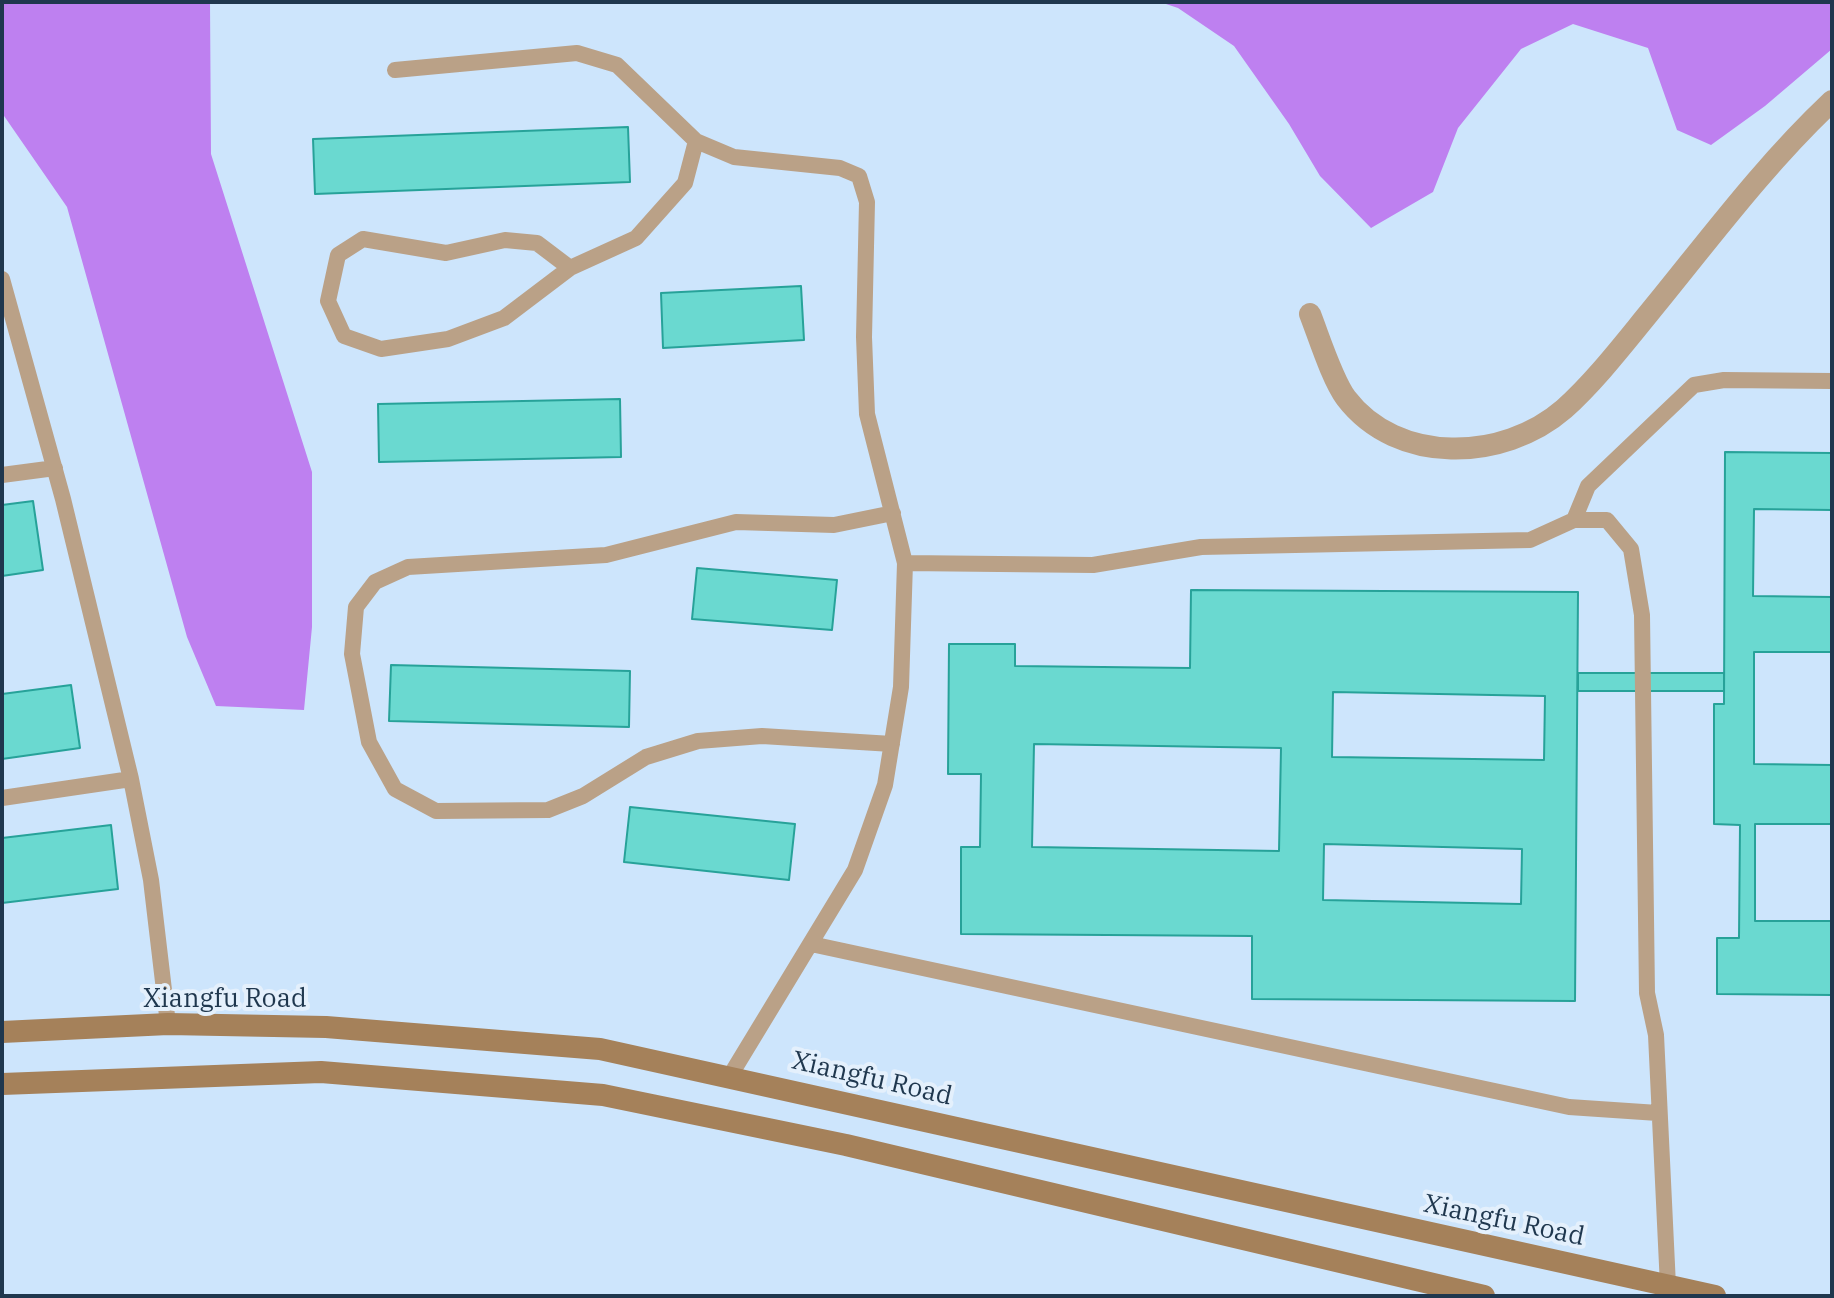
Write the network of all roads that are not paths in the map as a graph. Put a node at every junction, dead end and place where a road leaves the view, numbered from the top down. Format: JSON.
{"nodes":[{"id":1,"x":395,"y":70,"type":"dead end"},
{"id":2,"x":1832,"y":101,"type":"edge"},
{"id":3,"x":696,"y":141,"type":"junction"},
{"id":4,"x":570,"y":268,"type":"junction"},
{"id":5,"x":2,"y":279,"type":"edge"},
{"id":6,"x":1310,"y":314,"type":"dead end"},
{"id":7,"x":1832,"y":381,"type":"edge"},
{"id":8,"x":55,"y":468,"type":"junction"},
{"id":9,"x":2,"y":475,"type":"edge"},
{"id":10,"x":893,"y":513,"type":"junction"},
{"id":11,"x":1574,"y":520,"type":"junction"},
{"id":12,"x":905,"y":563,"type":"junction"},
{"id":13,"x":892,"y":744,"type":"junction"},
{"id":14,"x":131,"y":779,"type":"junction"},
{"id":15,"x":2,"y":798,"type":"edge"},
{"id":16,"x":811,"y":944,"type":"junction"},
{"id":17,"x":168,"y":1024,"type":"junction"},
{"id":18,"x":2,"y":1032,"type":"edge"},
{"id":19,"x":730,"y":1076,"type":"junction"},
{"id":20,"x":2,"y":1084,"type":"edge"},
{"id":21,"x":1658,"y":1113,"type":"junction"},
{"id":22,"x":1668,"y":1286,"type":"junction"},
{"id":23,"x":1484,"y":1296,"type":"edge"},
{"id":24,"x":1715,"y":1296,"type":"edge"}],
"edges":[{"from":1,"to":3,"type":"lane"},
{"from":2,"to":6,"type":"street"},
{"from":3,"to":4,"type":"lane"},
{"from":3,"to":10,"type":"lane"},
{"from":4,"to":4,"type":"lane"},
{"from":5,"to":8,"type":"lane"},
{"from":7,"to":11,"type":"lane"},
{"from":8,"to":9,"type":"lane"},
{"from":8,"to":14,"type":"lane"},
{"from":10,"to":12,"type":"lane"},
{"from":10,"to":13,"type":"lane"},
{"from":11,"to":12,"type":"lane"},
{"from":11,"to":21,"type":"lane"},
{"from":12,"to":13,"type":"lane"},
{"from":13,"to":16,"type":"lane"},
{"from":14,"to":15,"type":"lane"},
{"from":14,"to":17,"type":"lane"},
{"from":16,"to":19,"type":"lane"},
{"from":16,"to":21,"type":"lane"},
{"from":17,"to":18,"type":"main road","name":"Xiangfu Road"},
{"from":17,"to":19,"type":"main road","name":"Xiangfu Road"},
{"from":19,"to":22,"type":"main road","name":"Xiangfu Road"},
{"from":20,"to":23,"type":"main road"},
{"from":21,"to":22,"type":"lane"},
{"from":22,"to":24,"type":"main road","name":"Xiangfu Road"}]}
